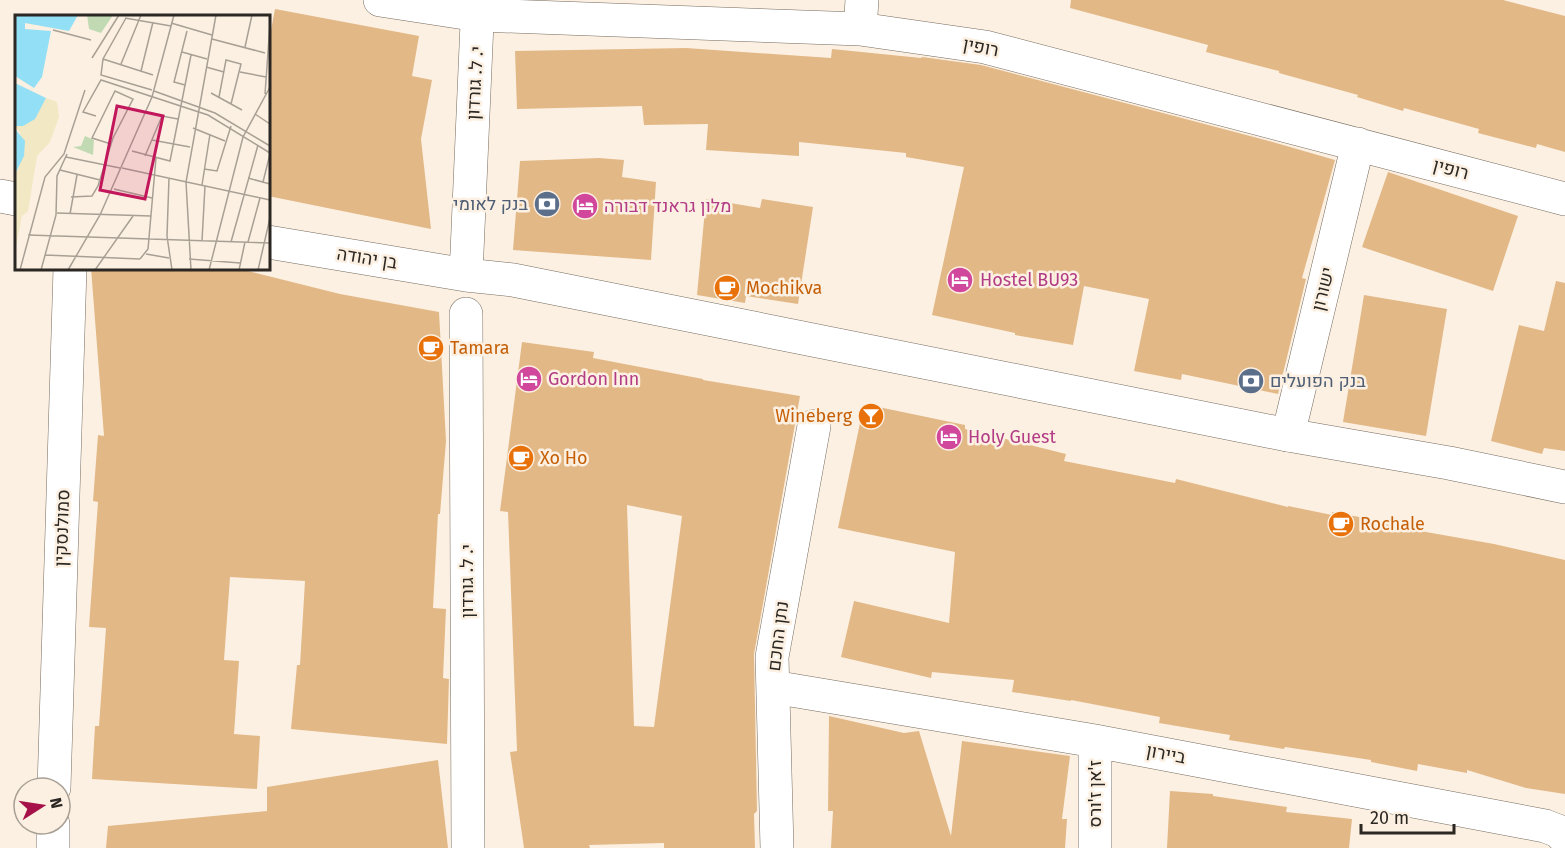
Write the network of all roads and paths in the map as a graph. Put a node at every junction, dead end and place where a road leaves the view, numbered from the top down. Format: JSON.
{"nodes":[{"id":1,"x":380,"y":0,"type":"edge"},
{"id":2,"x":478,"y":7,"type":"edge"},
{"id":3,"x":861,"y":14,"type":"edge"},
{"id":4,"x":1358,"y":144,"type":"junction"},
{"id":5,"x":0,"y":196,"type":"edge"},
{"id":6,"x":15,"y":199,"type":"edge"},
{"id":7,"x":1565,"y":200,"type":"edge"},
{"id":8,"x":270,"y":242,"type":"edge"},
{"id":9,"x":70,"y":270,"type":"edge"},
{"id":10,"x":466,"y":275,"type":"junction"},
{"id":11,"x":466,"y":314,"type":"dead end"},
{"id":12,"x":814,"y":426,"type":"dead end"},
{"id":13,"x":1288,"y":435,"type":"junction"},
{"id":14,"x":1565,"y":487,"type":"edge"},
{"id":15,"x":772,"y":687,"type":"junction"},
{"id":16,"x":1095,"y":741,"type":"junction"},
{"id":17,"x":54,"y":776,"type":"edge"},
{"id":18,"x":1562,"y":835,"type":"edge"},
{"id":19,"x":468,"y":848,"type":"edge"},
{"id":20,"x":777,"y":848,"type":"edge"},
{"id":21,"x":1095,"y":848,"type":"edge"}],
"edges":[{"from":1,"to":2,"type":"street","name":"רופין"},
{"from":2,"to":3,"type":"street","name":"רופין"},
{"from":2,"to":10,"type":"street","name":"י. ל. גורדון"},
{"from":3,"to":4,"type":"street","name":"רופין"},
{"from":4,"to":7,"type":"street","name":"רופין"},
{"from":4,"to":13,"type":"street","name":"ישורון"},
{"from":5,"to":6,"type":"street"},
{"from":8,"to":10,"type":"street","name":"בן יהודה"},
{"from":9,"to":17,"type":"street","name":"סמולנסקין"},
{"from":10,"to":13,"type":"street","name":"בן יהודה"},
{"from":11,"to":19,"type":"street","name":"י. ל. גורדון"},
{"from":12,"to":15,"type":"street","name":"נתן החכם"},
{"from":13,"to":14,"type":"street","name":"בן יהודה"},
{"from":15,"to":16,"type":"street","name":"ביירון"},
{"from":15,"to":20,"type":"street","name":"נתן החכם"},
{"from":16,"to":18,"type":"street","name":"ביירון"},
{"from":16,"to":21,"type":"street","name":"ז'אן ז'ורס"}]}
